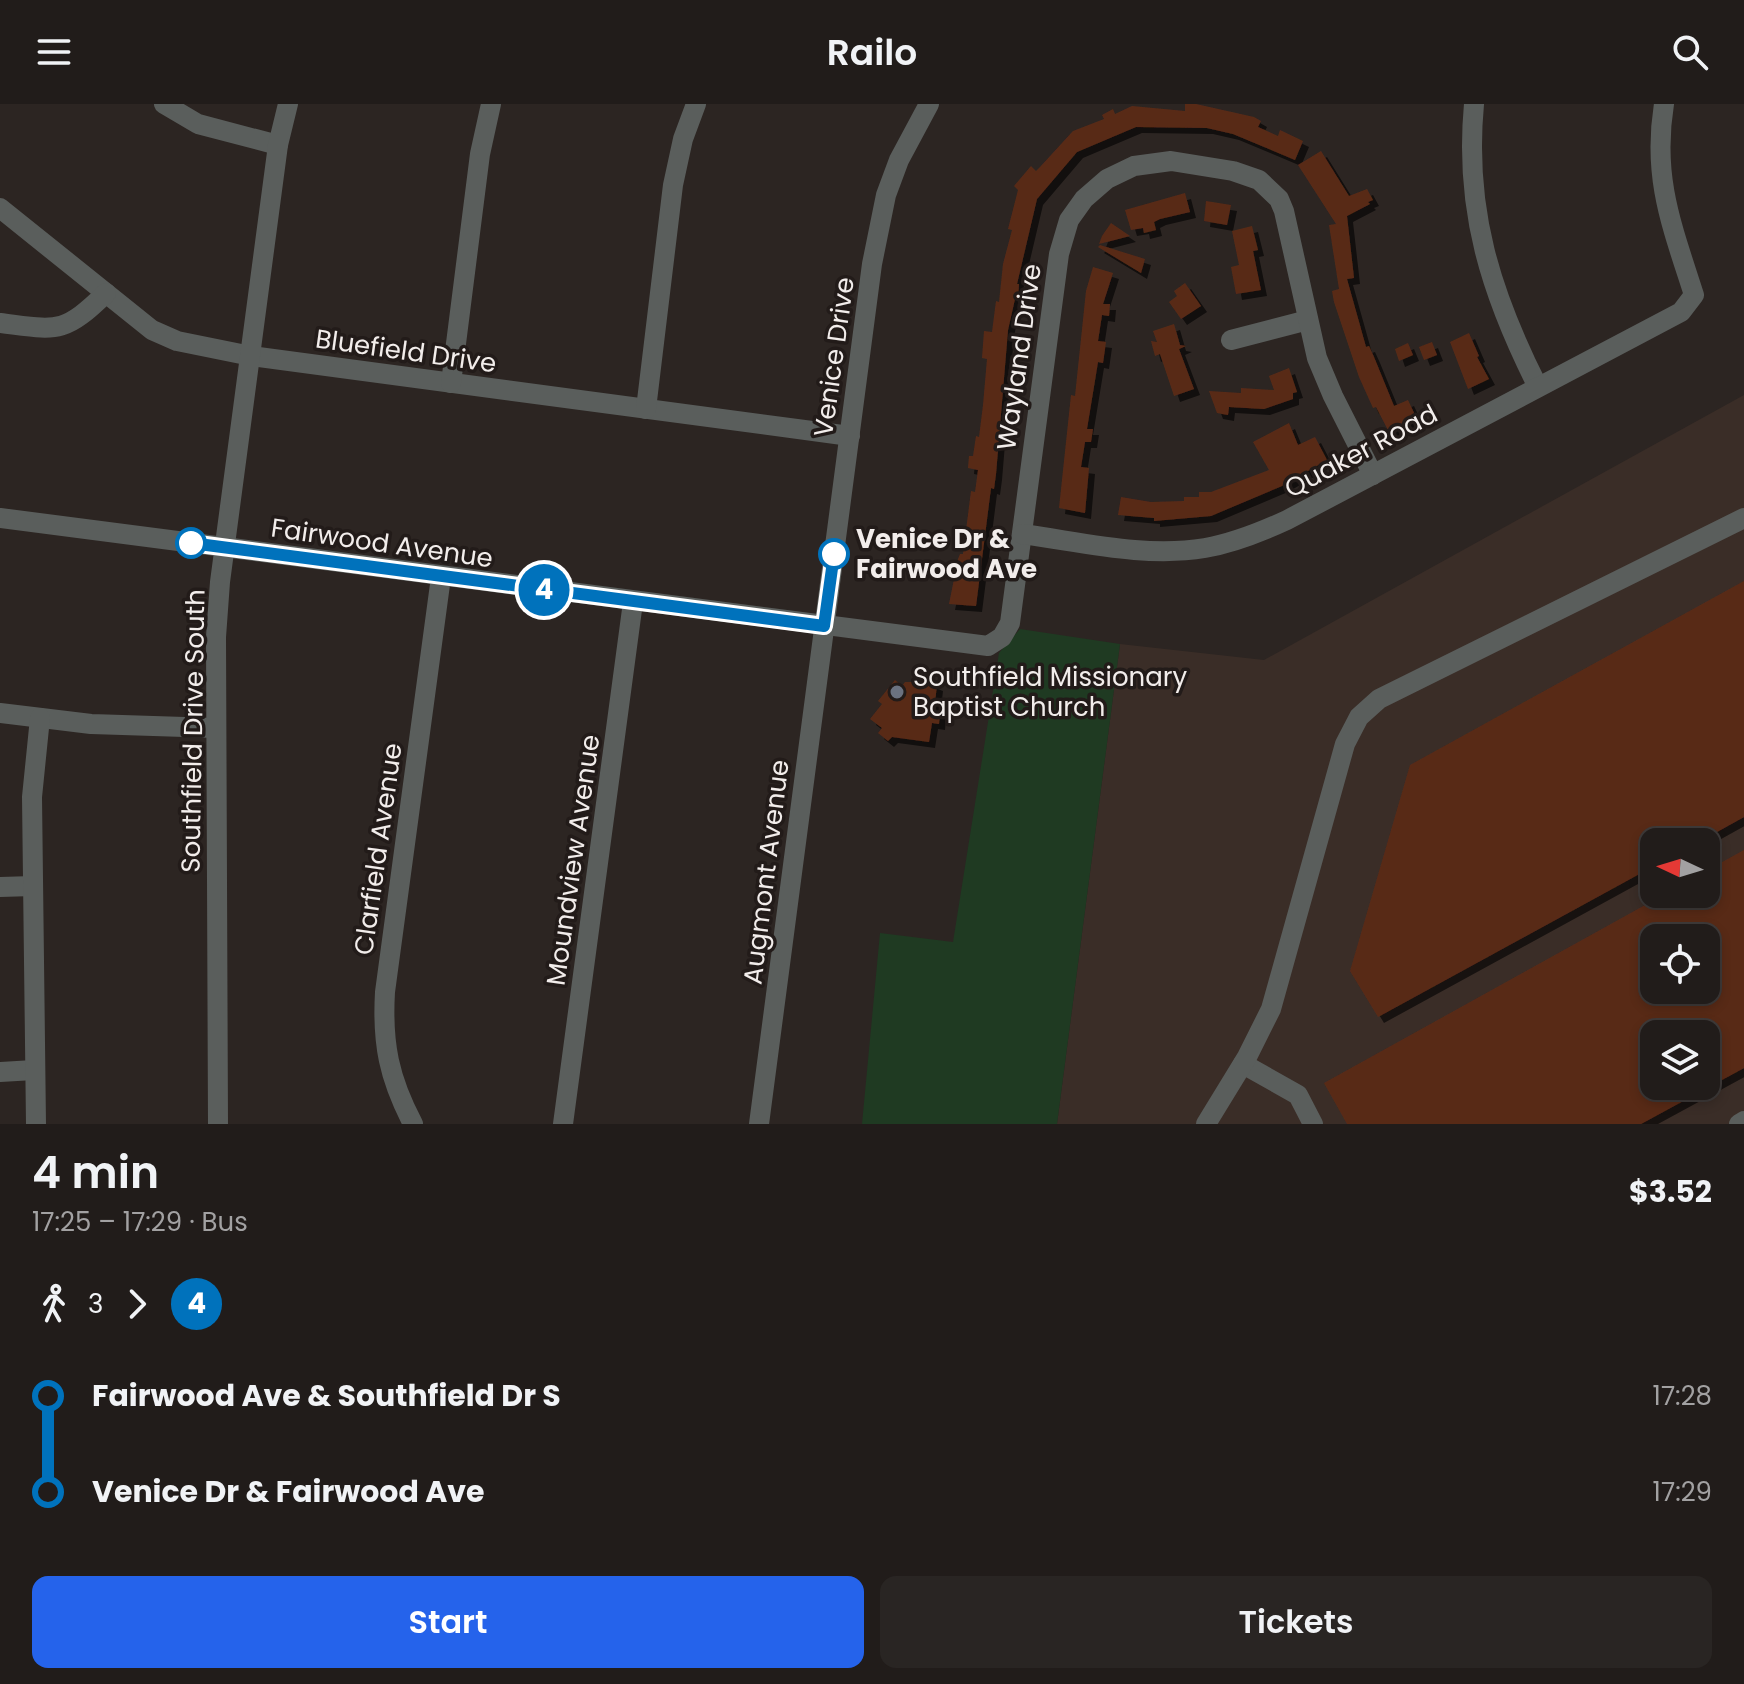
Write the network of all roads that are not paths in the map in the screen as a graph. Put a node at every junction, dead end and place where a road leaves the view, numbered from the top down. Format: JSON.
{"nodes":[{"id":1,"x":164,"y":104,"type":"edge"},
{"id":2,"x":288,"y":104,"type":"edge"},
{"id":3,"x":491,"y":104,"type":"edge"},
{"id":4,"x":696,"y":104,"type":"edge"},
{"id":5,"x":929,"y":104,"type":"edge"},
{"id":6,"x":1474,"y":104,"type":"edge"},
{"id":7,"x":1664,"y":104,"type":"edge"},
{"id":8,"x":278,"y":145,"type":"junction"},
{"id":9,"x":0,"y":208,"type":"edge"},
{"id":10,"x":106,"y":293,"type":"junction"},
{"id":11,"x":1308,"y":320,"type":"junction"},
{"id":12,"x":0,"y":323,"type":"edge"},
{"id":13,"x":1231,"y":340,"type":"dead end"},
{"id":14,"x":251,"y":356,"type":"junction"},
{"id":15,"x":451,"y":383,"type":"junction"},
{"id":16,"x":1538,"y":387,"type":"junction"},
{"id":17,"x":646,"y":409,"type":"junction"},
{"id":18,"x":850,"y":436,"type":"junction"},
{"id":19,"x":1373,"y":475,"type":"junction"},
{"id":20,"x":0,"y":518,"type":"edge"},
{"id":21,"x":1744,"y":518,"type":"edge"},
{"id":22,"x":1022,"y":534,"type":"junction"},
{"id":23,"x":225,"y":548,"type":"junction"},
{"id":24,"x":441,"y":577,"type":"junction"},
{"id":25,"x":633,"y":602,"type":"junction"},
{"id":26,"x":824,"y":626,"type":"junction"},
{"id":27,"x":996,"y":643,"type":"joint"},
{"id":28,"x":0,"y":713,"type":"edge"},
{"id":29,"x":40,"y":718,"type":"junction"},
{"id":30,"x":216,"y":728,"type":"junction"},
{"id":31,"x":33,"y":886,"type":"junction"},
{"id":32,"x":0,"y":887,"type":"edge"},
{"id":33,"x":1243,"y":1064,"type":"junction"},
{"id":34,"x":34,"y":1070,"type":"junction"},
{"id":35,"x":0,"y":1072,"type":"edge"},
{"id":36,"x":36,"y":1124,"type":"edge"},
{"id":37,"x":218,"y":1124,"type":"edge"},
{"id":38,"x":413,"y":1124,"type":"edge"},
{"id":39,"x":563,"y":1124,"type":"edge"},
{"id":40,"x":759,"y":1124,"type":"edge"},
{"id":41,"x":1206,"y":1124,"type":"edge"},
{"id":42,"x":1313,"y":1124,"type":"edge"}],
"edges":[{"from":1,"to":8,"type":"street"},
{"from":2,"to":8,"type":"street","name":"Southfield Drive South"},
{"from":3,"to":15,"type":"street"},
{"from":4,"to":17,"type":"street"},
{"from":5,"to":18,"type":"street","name":"Venice Drive"},
{"from":6,"to":16,"type":"street"},
{"from":7,"to":16,"type":"street","name":"Quaker Road"},
{"from":8,"to":14,"type":"street","name":"Southfield Drive South"},
{"from":9,"to":10,"type":"street","name":"Bluefield Drive"},
{"from":10,"to":12,"type":"street"},
{"from":10,"to":14,"type":"street","name":"Bluefield Drive"},
{"from":11,"to":13,"type":"street"},
{"from":11,"to":19,"type":"street","name":"Wayland Drive"},
{"from":11,"to":22,"type":"street","name":"Wayland Drive"},
{"from":14,"to":15,"type":"street","name":"Bluefield Drive"},
{"from":14,"to":23,"type":"street","name":"Southfield Drive South"},
{"from":15,"to":17,"type":"street","name":"Bluefield Drive"},
{"from":16,"to":19,"type":"street","name":"Quaker Road"},
{"from":17,"to":18,"type":"street","name":"Bluefield Drive"},
{"from":18,"to":26,"type":"street","name":"Venice Drive"},
{"from":19,"to":22,"type":"street","name":"Quaker Road"},
{"from":20,"to":23,"type":"street","name":"Fairwood Avenue"},
{"from":21,"to":33,"type":"street"},
{"from":22,"to":27,"type":"street","name":"Wayland Drive"},
{"from":23,"to":24,"type":"street","name":"Fairwood Avenue"},
{"from":23,"to":30,"type":"street","name":"Southfield Drive South"},
{"from":24,"to":25,"type":"street","name":"Fairwood Avenue"},
{"from":24,"to":38,"type":"street","name":"Clarfield Avenue"},
{"from":25,"to":26,"type":"street","name":"Fairwood Avenue"},
{"from":25,"to":39,"type":"street","name":"Moundview Avenue"},
{"from":26,"to":27,"type":"street","name":"Fairwood Avenue"},
{"from":26,"to":40,"type":"street","name":"Augmont Avenue"},
{"from":28,"to":29,"type":"street"},
{"from":29,"to":30,"type":"street"},
{"from":29,"to":31,"type":"street"},
{"from":30,"to":37,"type":"street","name":"Southfield Drive South"},
{"from":31,"to":32,"type":"street"},
{"from":31,"to":34,"type":"street"},
{"from":33,"to":41,"type":"street"},
{"from":33,"to":42,"type":"street"},
{"from":34,"to":35,"type":"street"},
{"from":34,"to":36,"type":"street"}]}
